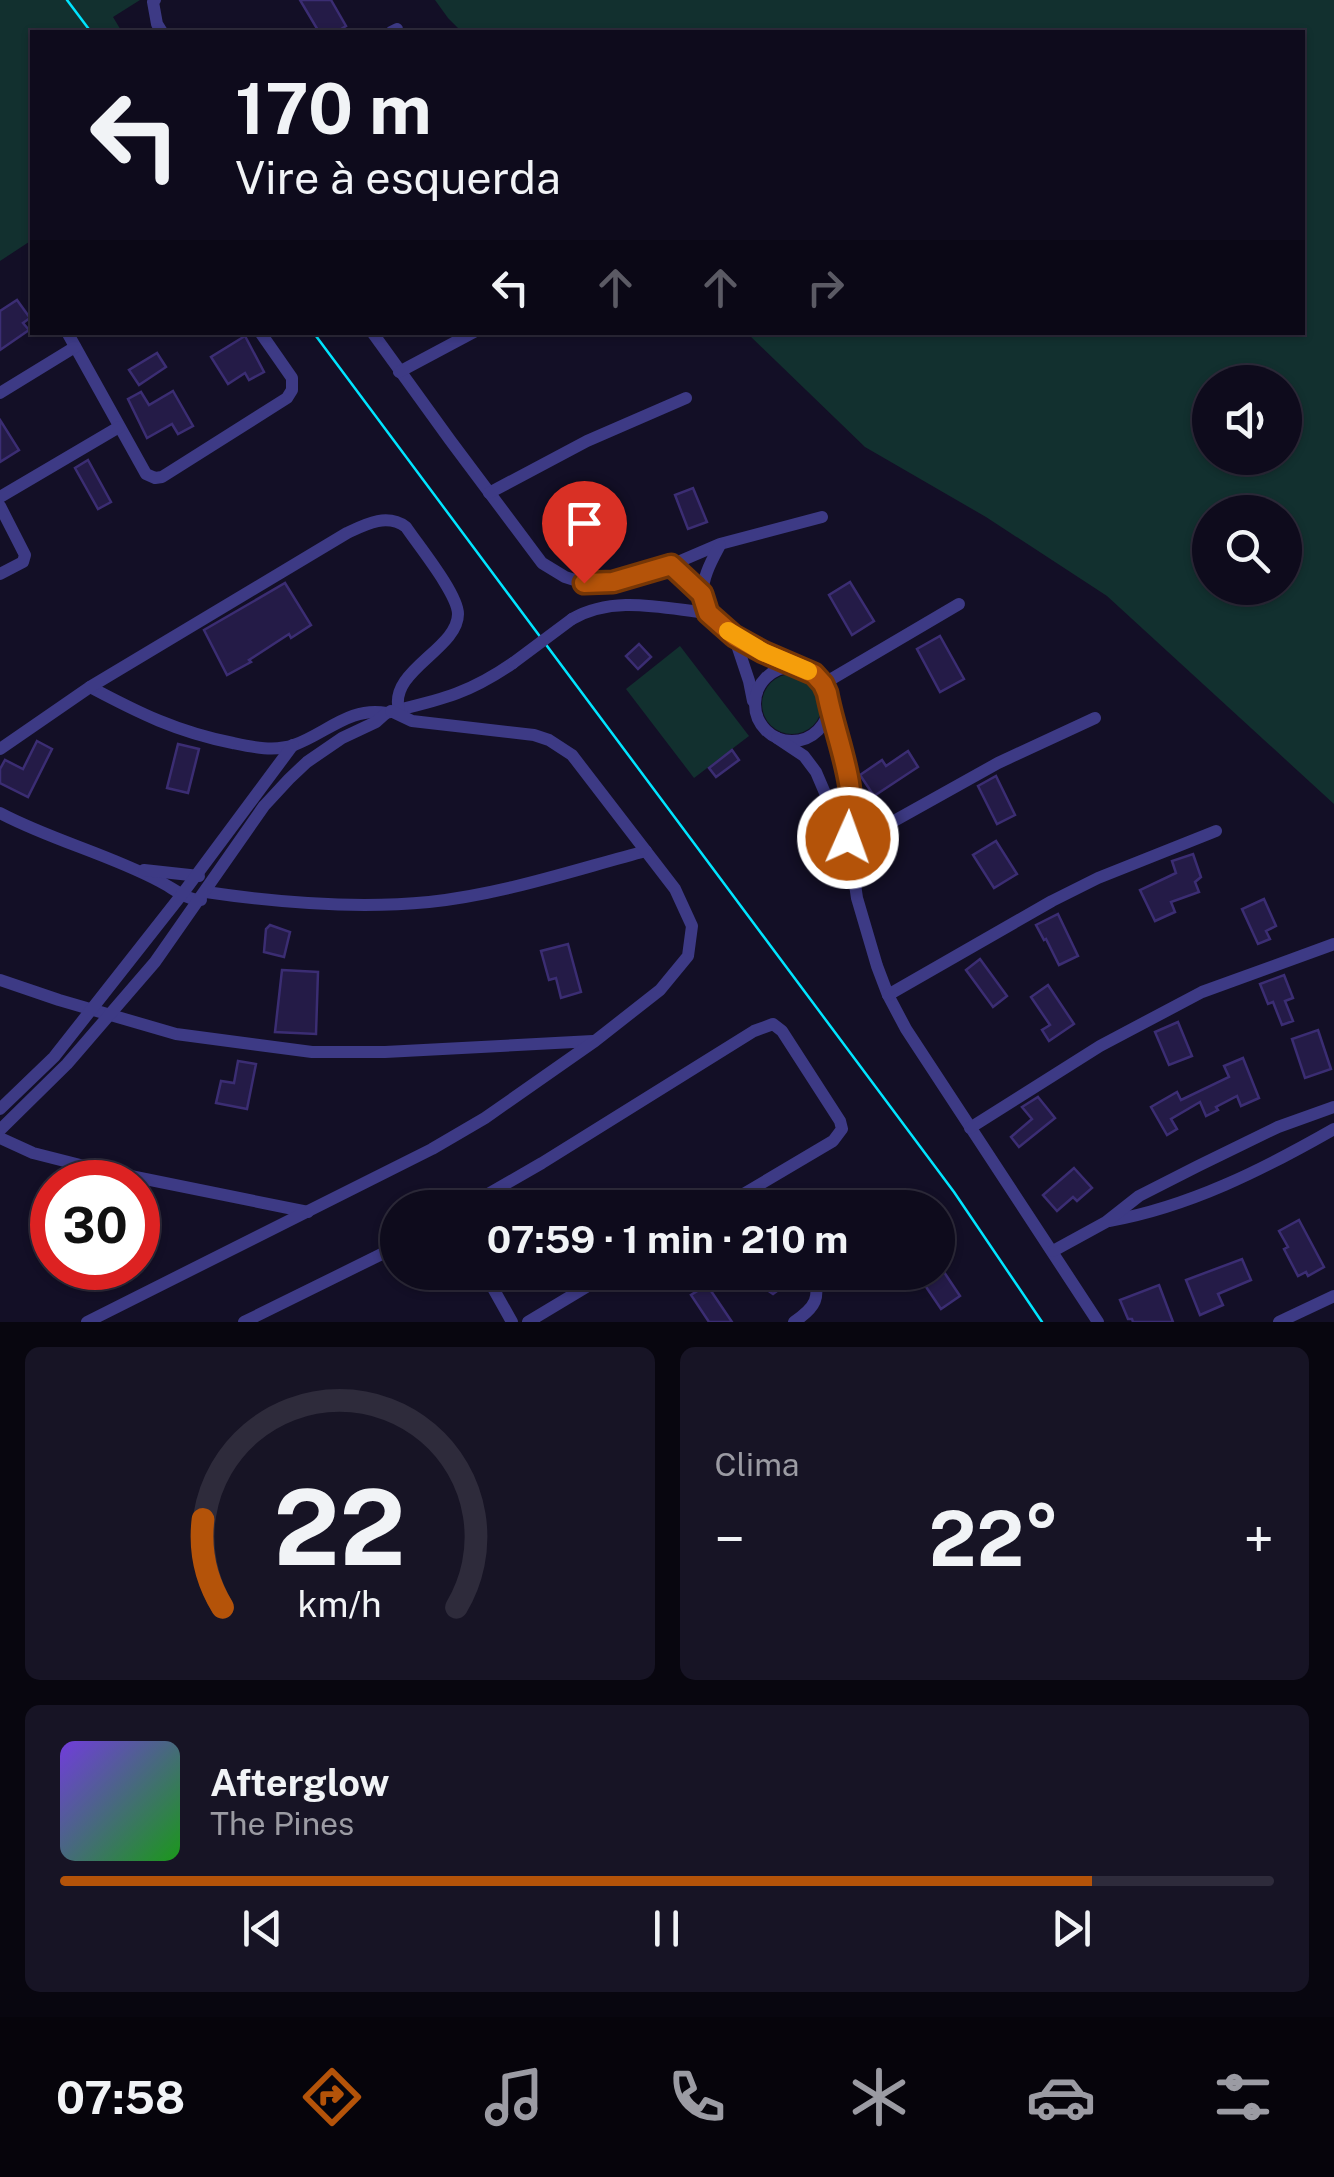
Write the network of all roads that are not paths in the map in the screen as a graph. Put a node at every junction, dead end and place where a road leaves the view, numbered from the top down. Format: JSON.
{"nodes":[{"id":1,"x":155,"y":0,"type":"edge"},
{"id":2,"x":161,"y":30,"type":"edge"},
{"id":3,"x":69,"y":335,"type":"edge"},
{"id":4,"x":262,"y":335,"type":"edge"},
{"id":5,"x":374,"y":335,"type":"edge"},
{"id":6,"x":468,"y":335,"type":"edge"},
{"id":7,"x":75,"y":347,"type":"junction"},
{"id":8,"x":400,"y":372,"type":"junction"},
{"id":9,"x":0,"y":393,"type":"edge"},
{"id":10,"x":686,"y":398,"type":"dead end"},
{"id":11,"x":119,"y":427,"type":"junction"},
{"id":12,"x":489,"y":493,"type":"junction"},
{"id":13,"x":0,"y":497,"type":"edge"},
{"id":14,"x":0,"y":506,"type":"edge"},
{"id":15,"x":822,"y":517,"type":"dead end"},
{"id":16,"x":720,"y":544,"type":"junction"},
{"id":17,"x":671,"y":565,"type":"junction"},
{"id":18,"x":0,"y":574,"type":"edge"},
{"id":19,"x":702,"y":594,"type":"junction"},
{"id":20,"x":960,"y":604,"type":"dead end"},
{"id":21,"x":708,"y":613,"type":"junction"},
{"id":22,"x":734,"y":636,"type":"junction"},
{"id":23,"x":802,"y":668,"type":"junction"},
{"id":24,"x":823,"y":684,"type":"junction"},
{"id":25,"x":90,"y":687,"type":"junction"},
{"id":26,"x":829,"y":703,"type":"junction"},
{"id":27,"x":755,"y":709,"type":"junction"},
{"id":28,"x":392,"y":711,"type":"junction"},
{"id":29,"x":1095,"y":718,"type":"dead end"},
{"id":30,"x":777,"y":738,"type":"junction"},
{"id":31,"x":294,"y":745,"type":"junction"},
{"id":32,"x":0,"y":749,"type":"edge"},
{"id":33,"x":0,"y":813,"type":"edge"},
{"id":34,"x":1216,"y":831,"type":"dead end"},
{"id":35,"x":849,"y":842,"type":"junction"},
{"id":36,"x":646,"y":851,"type":"junction"},
{"id":37,"x":136,"y":869,"type":"junction"},
{"id":38,"x":195,"y":875,"type":"junction"},
{"id":39,"x":206,"y":892,"type":"junction"},
{"id":40,"x":182,"y":893,"type":"junction"},
{"id":41,"x":1334,"y":944,"type":"edge"},
{"id":42,"x":0,"y":980,"type":"edge"},
{"id":43,"x":888,"y":995,"type":"junction"},
{"id":44,"x":92,"y":1010,"type":"junction"},
{"id":45,"x":110,"y":1013,"type":"junction"},
{"id":46,"x":595,"y":1041,"type":"junction"},
{"id":47,"x":1334,"y":1107,"type":"edge"},
{"id":48,"x":0,"y":1109,"type":"edge"},
{"id":49,"x":970,"y":1128,"type":"junction"},
{"id":50,"x":1334,"y":1129,"type":"edge"},
{"id":51,"x":0,"y":1130,"type":"edge"},
{"id":52,"x":0,"y":1138,"type":"edge"},
{"id":53,"x":495,"y":1190,"type":"edge"},
{"id":54,"x":750,"y":1190,"type":"edge"},
{"id":55,"x":308,"y":1212,"type":"junction"},
{"id":56,"x":1106,"y":1222,"type":"junction"},
{"id":57,"x":1053,"y":1251,"type":"junction"},
{"id":58,"x":380,"y":1255,"type":"edge"},
{"id":59,"x":494,"y":1290,"type":"edge"},
{"id":60,"x":581,"y":1290,"type":"edge"},
{"id":61,"x":819,"y":1290,"type":"edge"},
{"id":62,"x":1334,"y":1296,"type":"edge"},
{"id":63,"x":87,"y":1322,"type":"edge"},
{"id":64,"x":244,"y":1322,"type":"edge"},
{"id":65,"x":512,"y":1322,"type":"edge"},
{"id":66,"x":528,"y":1322,"type":"edge"},
{"id":67,"x":794,"y":1322,"type":"edge"},
{"id":68,"x":1098,"y":1322,"type":"edge"},
{"id":69,"x":1279,"y":1322,"type":"edge"}],
"edges":[{"from":1,"to":2,"type":"street"},
{"from":3,"to":7,"type":"street"},
{"from":4,"to":11,"type":"street"},
{"from":5,"to":8,"type":"street"},
{"from":6,"to":8,"type":"street"},
{"from":7,"to":9,"type":"street"},
{"from":7,"to":11,"type":"street"},
{"from":8,"to":12,"type":"street"},
{"from":10,"to":12,"type":"street"},
{"from":11,"to":13,"type":"street"},
{"from":12,"to":17,"type":"street"},
{"from":14,"to":18,"type":"street"},
{"from":15,"to":16,"type":"street"},
{"from":16,"to":17,"type":"street"},
{"from":16,"to":19,"type":"street"},
{"from":17,"to":19,"type":"street"},
{"from":19,"to":21,"type":"street"},
{"from":20,"to":24,"type":"street"},
{"from":21,"to":22,"type":"street"},
{"from":21,"to":28,"type":"street","bridge":true},
{"from":22,"to":23,"type":"street"},
{"from":22,"to":27,"type":"street"},
{"from":23,"to":24,"type":"street"},
{"from":23,"to":27,"type":"street"},
{"from":24,"to":26,"type":"street"},
{"from":25,"to":28,"type":"street"},
{"from":25,"to":31,"type":"street"},
{"from":25,"to":32,"type":"street"},
{"from":26,"to":30,"type":"street"},
{"from":26,"to":35,"type":"street"},
{"from":27,"to":30,"type":"street"},
{"from":28,"to":31,"type":"street"},
{"from":28,"to":36,"type":"street"},
{"from":28,"to":39,"type":"street"},
{"from":29,"to":35,"type":"street"},
{"from":30,"to":35,"type":"street"},
{"from":31,"to":38,"type":"street"},
{"from":33,"to":37,"type":"street"},
{"from":34,"to":43,"type":"street"},
{"from":35,"to":43,"type":"street"},
{"from":36,"to":39,"type":"street"},
{"from":36,"to":46,"type":"street"},
{"from":37,"to":38,"type":"street"},
{"from":37,"to":40,"type":"street"},
{"from":38,"to":39,"type":"street"},
{"from":38,"to":40,"type":"street"},
{"from":39,"to":40,"type":"street"},
{"from":39,"to":45,"type":"street"},
{"from":40,"to":44,"type":"street"},
{"from":41,"to":49,"type":"street"},
{"from":42,"to":44,"type":"street"},
{"from":43,"to":49,"type":"street"},
{"from":44,"to":45,"type":"street"},
{"from":44,"to":48,"type":"street"},
{"from":45,"to":46,"type":"street"},
{"from":45,"to":51,"type":"street"},
{"from":46,"to":55,"type":"street"},
{"from":47,"to":56,"type":"street"},
{"from":49,"to":57,"type":"street"},
{"from":50,"to":56,"type":"street"},
{"from":52,"to":55,"type":"street"},
{"from":53,"to":54,"type":"street"},
{"from":55,"to":63,"type":"street"},
{"from":56,"to":57,"type":"street"},
{"from":57,"to":68,"type":"street"},
{"from":58,"to":64,"type":"street"},
{"from":59,"to":65,"type":"street"},
{"from":60,"to":66,"type":"street"},
{"from":61,"to":67,"type":"street"},
{"from":62,"to":69,"type":"street"}]}
